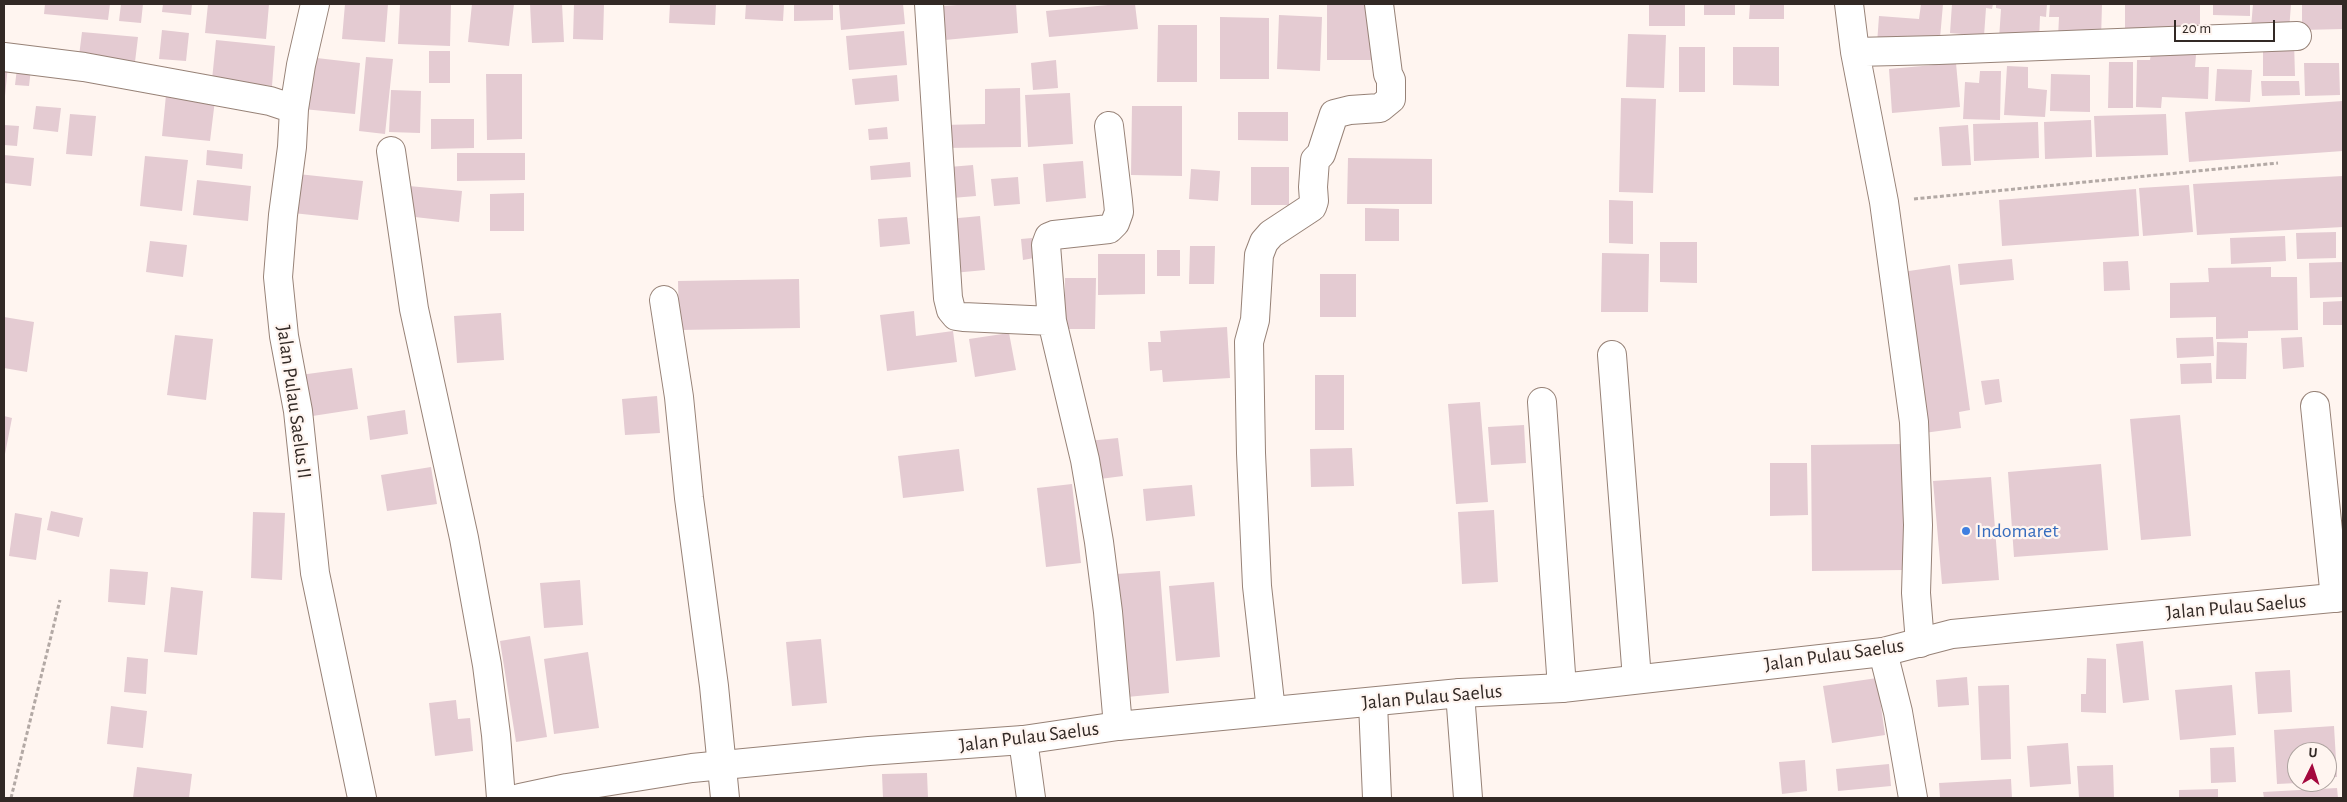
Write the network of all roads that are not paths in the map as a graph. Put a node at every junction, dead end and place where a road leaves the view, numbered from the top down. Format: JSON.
{"nodes":[{"id":1,"x":315,"y":4,"type":"edge"},
{"id":2,"x":929,"y":4,"type":"edge"},
{"id":3,"x":1379,"y":4,"type":"edge"},
{"id":4,"x":1849,"y":4,"type":"edge"},
{"id":5,"x":2297,"y":36,"type":"dead end"},
{"id":6,"x":1855,"y":52,"type":"junction"},
{"id":7,"x":4,"y":57,"type":"edge"},
{"id":8,"x":294,"y":109,"type":"junction"},
{"id":9,"x":1108,"y":126,"type":"dead end"},
{"id":10,"x":392,"y":151,"type":"dead end"},
{"id":11,"x":664,"y":300,"type":"dead end"},
{"id":12,"x":1052,"y":321,"type":"junction"},
{"id":13,"x":1612,"y":355,"type":"dead end"},
{"id":14,"x":1542,"y":402,"type":"dead end"},
{"id":15,"x":2315,"y":406,"type":"dead end"},
{"id":16,"x":2339,"y":598,"type":"edge"},
{"id":17,"x":1920,"y":643,"type":"junction"},
{"id":18,"x":1883,"y":652,"type":"junction"},
{"id":19,"x":1637,"y":679,"type":"junction"},
{"id":20,"x":1562,"y":688,"type":"junction"},
{"id":21,"x":1460,"y":693,"type":"junction"},
{"id":22,"x":1373,"y":703,"type":"junction"},
{"id":23,"x":1271,"y":711,"type":"junction"},
{"id":24,"x":1118,"y":726,"type":"junction"},
{"id":25,"x":1023,"y":740,"type":"junction"},
{"id":26,"x":723,"y":766,"type":"junction"},
{"id":27,"x":362,"y":798,"type":"edge"},
{"id":28,"x":502,"y":798,"type":"edge"},
{"id":29,"x":520,"y":798,"type":"edge"},
{"id":30,"x":725,"y":798,"type":"edge"},
{"id":31,"x":1031,"y":798,"type":"edge"},
{"id":32,"x":1378,"y":798,"type":"edge"},
{"id":33,"x":1468,"y":798,"type":"edge"},
{"id":34,"x":1913,"y":798,"type":"edge"}],
"edges":[{"from":1,"to":8,"type":"street","name":"Jalan Pulau Saelus II"},
{"from":2,"to":12,"type":"street"},
{"from":3,"to":23,"type":"street"},
{"from":4,"to":6,"type":"street"},
{"from":5,"to":6,"type":"street"},
{"from":6,"to":17,"type":"street"},
{"from":7,"to":8,"type":"street"},
{"from":8,"to":27,"type":"street","name":"Jalan Pulau Saelus II"},
{"from":9,"to":12,"type":"street"},
{"from":10,"to":28,"type":"street"},
{"from":11,"to":26,"type":"street"},
{"from":12,"to":24,"type":"street"},
{"from":13,"to":19,"type":"street"},
{"from":14,"to":20,"type":"street"},
{"from":15,"to":16,"type":"street"},
{"from":16,"to":17,"type":"street","name":"Jalan Pulau Saelus"},
{"from":17,"to":18,"type":"street","name":"Jalan Pulau Saelus"},
{"from":18,"to":19,"type":"street","name":"Jalan Pulau Saelus"},
{"from":18,"to":34,"type":"street"},
{"from":19,"to":20,"type":"street","name":"Jalan Pulau Saelus"},
{"from":20,"to":21,"type":"street","name":"Jalan Pulau Saelus"},
{"from":21,"to":22,"type":"street","name":"Jalan Pulau Saelus"},
{"from":21,"to":33,"type":"street"},
{"from":22,"to":23,"type":"street","name":"Jalan Pulau Saelus"},
{"from":22,"to":32,"type":"street"},
{"from":23,"to":24,"type":"street","name":"Jalan Pulau Saelus"},
{"from":24,"to":25,"type":"street","name":"Jalan Pulau Saelus"},
{"from":25,"to":26,"type":"street","name":"Jalan Pulau Saelus"},
{"from":25,"to":31,"type":"street"},
{"from":26,"to":29,"type":"street","name":"Jalan Pulau Saelus"},
{"from":26,"to":30,"type":"street"}]}
